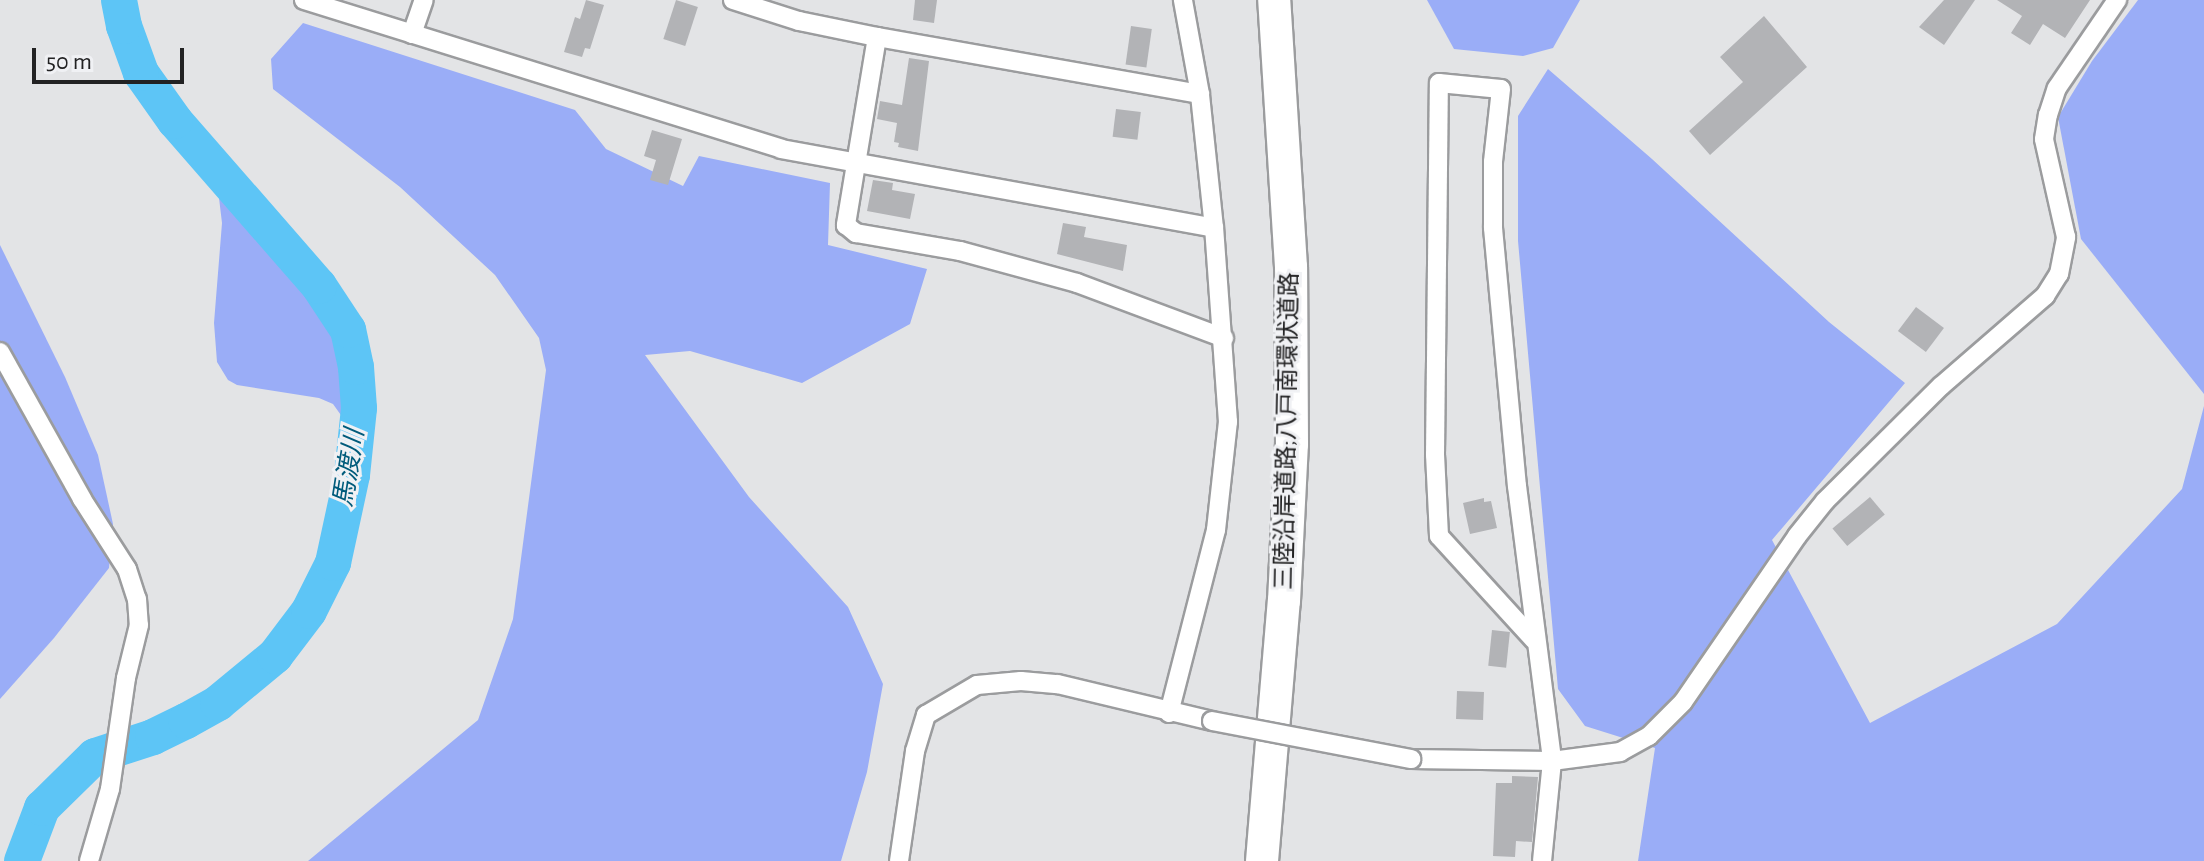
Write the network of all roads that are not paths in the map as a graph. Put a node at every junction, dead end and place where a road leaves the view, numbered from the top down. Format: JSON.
{"nodes":[{"id":1,"x":304,"y":0,"type":"edge"},
{"id":2,"x":424,"y":0,"type":"edge"},
{"id":3,"x":733,"y":0,"type":"edge"},
{"id":4,"x":1183,"y":0,"type":"edge"},
{"id":5,"x":1274,"y":0,"type":"edge"},
{"id":6,"x":2117,"y":0,"type":"edge"},
{"id":7,"x":412,"y":34,"type":"junction"},
{"id":8,"x":877,"y":37,"type":"junction"},
{"id":9,"x":1200,"y":94,"type":"junction"},
{"id":10,"x":857,"y":164,"type":"junction"},
{"id":11,"x":1214,"y":228,"type":"junction"},
{"id":12,"x":1224,"y":338,"type":"junction"},
{"id":13,"x":0,"y":352,"type":"edge"},
{"id":14,"x":1534,"y":640,"type":"junction"},
{"id":15,"x":1169,"y":713,"type":"junction"},
{"id":16,"x":1552,"y":761,"type":"junction"},
{"id":17,"x":89,"y":861,"type":"edge"},
{"id":18,"x":899,"y":861,"type":"edge"},
{"id":19,"x":1262,"y":861,"type":"edge"},
{"id":20,"x":1542,"y":861,"type":"edge"}],
"edges":[{"from":1,"to":7,"type":"street"},
{"from":2,"to":7,"type":"street"},
{"from":3,"to":8,"type":"street"},
{"from":4,"to":9,"type":"street"},
{"from":5,"to":19,"type":"highway","name":"三陸沿岸道路;八戸南環状道路"},
{"from":6,"to":16,"type":"street"},
{"from":7,"to":10,"type":"street"},
{"from":8,"to":9,"type":"street"},
{"from":8,"to":10,"type":"street"},
{"from":9,"to":11,"type":"street"},
{"from":10,"to":11,"type":"street"},
{"from":10,"to":12,"type":"street"},
{"from":11,"to":12,"type":"street"},
{"from":12,"to":15,"type":"street"},
{"from":13,"to":17,"type":"street"},
{"from":14,"to":14,"type":"street"},
{"from":14,"to":16,"type":"street"},
{"from":15,"to":16,"type":"street","bridge":true},
{"from":15,"to":18,"type":"street"},
{"from":16,"to":20,"type":"street"}]}
